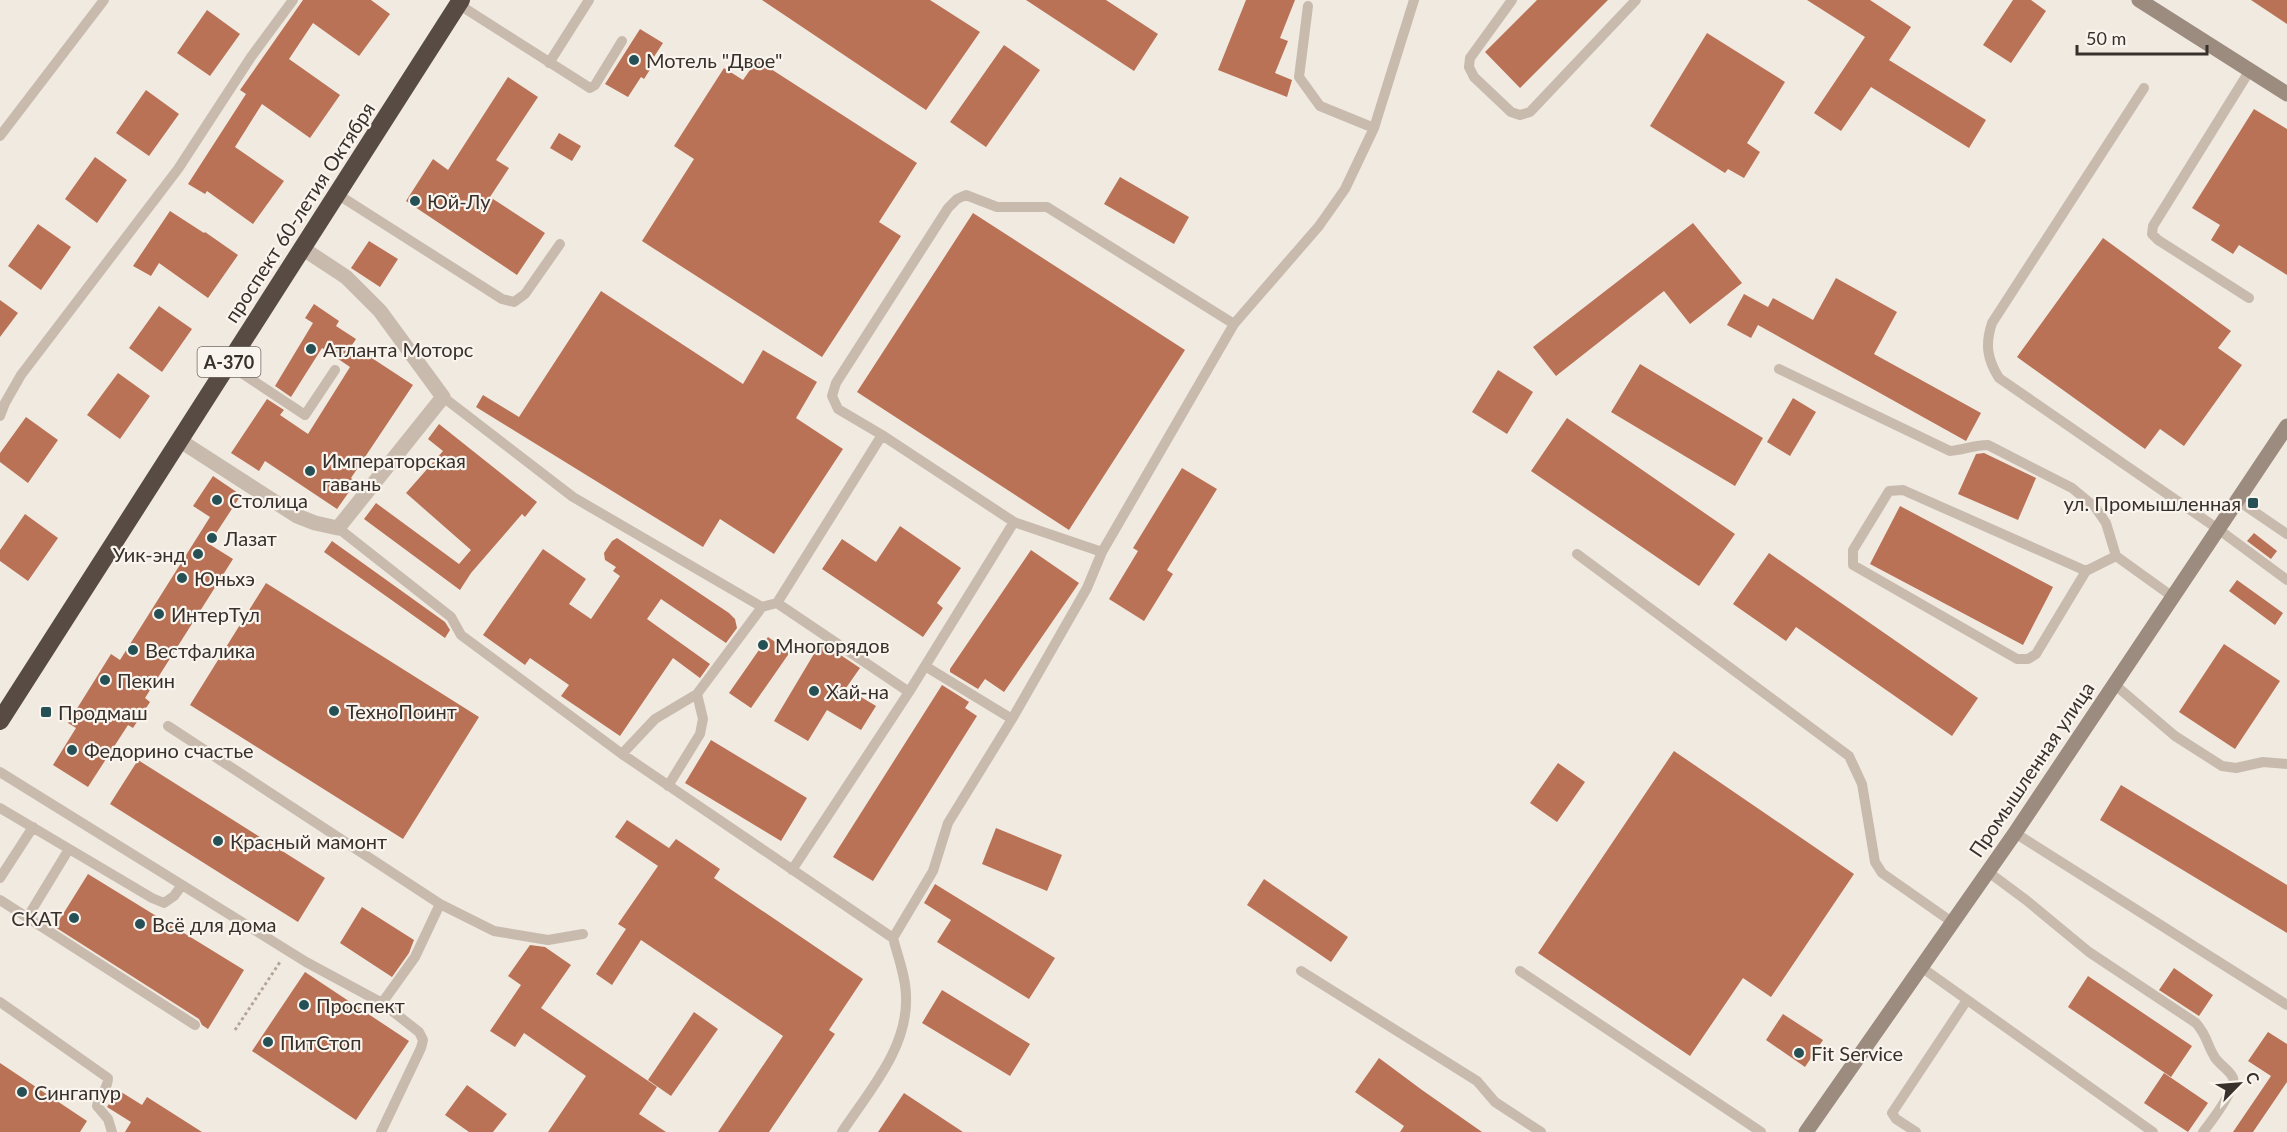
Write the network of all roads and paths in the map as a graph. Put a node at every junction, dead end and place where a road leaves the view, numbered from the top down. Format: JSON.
{"nodes":[{"id":1,"x":104,"y":0,"type":"edge"},
{"id":2,"x":293,"y":0,"type":"edge"},
{"id":3,"x":589,"y":0,"type":"edge"},
{"id":4,"x":1414,"y":0,"type":"edge"},
{"id":5,"x":1512,"y":0,"type":"edge"},
{"id":6,"x":1636,"y":0,"type":"edge"},
{"id":7,"x":2139,"y":0,"type":"edge"},
{"id":8,"x":460,"y":2,"type":"edge"},
{"id":9,"x":1308,"y":6,"type":"dead end"},
{"id":10,"x":622,"y":41,"type":"dead end"},
{"id":11,"x":549,"y":63,"type":"junction"},
{"id":12,"x":2250,"y":70,"type":"junction"},
{"id":13,"x":2144,"y":88,"type":"dead end"},
{"id":14,"x":2287,"y":94,"type":"edge"},
{"id":15,"x":1374,"y":128,"type":"junction"},
{"id":16,"x":0,"y":136,"type":"edge"},
{"id":17,"x":337,"y":194,"type":"junction"},
{"id":18,"x":560,"y":244,"type":"dead end"},
{"id":19,"x":303,"y":248,"type":"junction"},
{"id":20,"x":2249,"y":298,"type":"dead end"},
{"id":21,"x":1234,"y":324,"type":"junction"},
{"id":22,"x":228,"y":364,"type":"junction"},
{"id":23,"x":1779,"y":369,"type":"dead end"},
{"id":24,"x":335,"y":370,"type":"dead end"},
{"id":25,"x":443,"y":397,"type":"junction"},
{"id":26,"x":0,"y":416,"type":"edge"},
{"id":27,"x":2287,"y":426,"type":"edge"},
{"id":28,"x":882,"y":435,"type":"junction"},
{"id":29,"x":179,"y":440,"type":"junction"},
{"id":30,"x":2237,"y":500,"type":"junction"},
{"id":31,"x":1014,"y":522,"type":"junction"},
{"id":32,"x":338,"y":528,"type":"junction"},
{"id":33,"x":2218,"y":529,"type":"junction"},
{"id":34,"x":2287,"y":534,"type":"edge"},
{"id":35,"x":1102,"y":552,"type":"junction"},
{"id":36,"x":1577,"y":554,"type":"dead end"},
{"id":37,"x":2116,"y":556,"type":"junction"},
{"id":38,"x":2086,"y":571,"type":"junction"},
{"id":39,"x":2287,"y":580,"type":"edge"},
{"id":40,"x":2173,"y":597,"type":"junction"},
{"id":41,"x":777,"y":603,"type":"junction"},
{"id":42,"x":762,"y":607,"type":"junction"},
{"id":43,"x":925,"y":666,"type":"junction"},
{"id":44,"x":2115,"y":684,"type":"junction"},
{"id":45,"x":909,"y":692,"type":"junction"},
{"id":46,"x":697,"y":694,"type":"junction"},
{"id":47,"x":1011,"y":719,"type":"junction"},
{"id":48,"x":0,"y":721,"type":"edge"},
{"id":49,"x":168,"y":726,"type":"dead end"},
{"id":50,"x":622,"y":754,"type":"junction"},
{"id":51,"x":2287,"y":764,"type":"edge"},
{"id":52,"x":0,"y":772,"type":"edge"},
{"id":53,"x":668,"y":786,"type":"junction"},
{"id":54,"x":0,"y":808,"type":"edge"},
{"id":55,"x":33,"y":827,"type":"junction"},
{"id":56,"x":2015,"y":833,"type":"junction"},
{"id":57,"x":69,"y":849,"type":"junction"},
{"id":58,"x":792,"y":870,"type":"junction"},
{"id":59,"x":1988,"y":871,"type":"junction"},
{"id":60,"x":0,"y":878,"type":"edge"},
{"id":61,"x":182,"y":885,"type":"junction"},
{"id":62,"x":0,"y":900,"type":"edge"},
{"id":63,"x":440,"y":904,"type":"junction"},
{"id":64,"x":27,"y":918,"type":"junction"},
{"id":65,"x":1952,"y":922,"type":"junction"},
{"id":66,"x":583,"y":934,"type":"dead end"},
{"id":67,"x":892,"y":938,"type":"junction"},
{"id":68,"x":287,"y":950,"type":"junction"},
{"id":69,"x":1921,"y":967,"type":"junction"},
{"id":70,"x":1301,"y":971,"type":"dead end"},
{"id":71,"x":1520,"y":971,"type":"dead end"},
{"id":72,"x":1967,"y":1000,"type":"junction"},
{"id":73,"x":0,"y":1002,"type":"edge"},
{"id":74,"x":382,"y":1003,"type":"junction"},
{"id":75,"x":2287,"y":1005,"type":"edge"},
{"id":76,"x":195,"y":1025,"type":"dead end"},
{"id":77,"x":235,"y":1030,"type":"dead end"},
{"id":78,"x":112,"y":1132,"type":"edge"},
{"id":79,"x":381,"y":1132,"type":"edge"},
{"id":80,"x":843,"y":1132,"type":"edge"},
{"id":81,"x":1541,"y":1132,"type":"edge"},
{"id":82,"x":1761,"y":1132,"type":"edge"},
{"id":83,"x":1806,"y":1132,"type":"edge"},
{"id":84,"x":1916,"y":1132,"type":"edge"},
{"id":85,"x":2153,"y":1132,"type":"edge"},
{"id":86,"x":2204,"y":1132,"type":"edge"}],
"edges":[{"from":1,"to":16,"type":"lane"},
{"from":2,"to":26,"type":"lane"},
{"from":3,"to":11,"type":"lane"},
{"from":4,"to":15,"type":"lane"},
{"from":5,"to":6,"type":"lane"},
{"from":7,"to":12,"type":"street"},
{"from":8,"to":11,"type":"lane"},
{"from":8,"to":17,"type":"highway","name":"проспект 60-летия Октября","number":"А-370"},
{"from":9,"to":15,"type":"lane"},
{"from":10,"to":11,"type":"lane"},
{"from":12,"to":14,"type":"street"},
{"from":12,"to":20,"type":"lane"},
{"from":13,"to":33,"type":"lane"},
{"from":15,"to":21,"type":"lane"},
{"from":17,"to":18,"type":"lane"},
{"from":17,"to":19,"type":"highway","name":"проспект 60-летия Октября","number":"А-370"},
{"from":19,"to":22,"type":"highway","name":"проспект 60-летия Октября","number":"А-370"},
{"from":19,"to":25,"type":"street"},
{"from":21,"to":28,"type":"lane"},
{"from":21,"to":35,"type":"lane"},
{"from":22,"to":24,"type":"lane"},
{"from":22,"to":29,"type":"highway","name":"проспект 60-летия Октября","number":"А-370"},
{"from":23,"to":37,"type":"lane"},
{"from":25,"to":32,"type":"street"},
{"from":25,"to":42,"type":"lane"},
{"from":27,"to":30,"type":"street","name":"Промышленная улица"},
{"from":28,"to":31,"type":"lane"},
{"from":28,"to":41,"type":"lane"},
{"from":29,"to":32,"type":"street"},
{"from":29,"to":48,"type":"highway","name":"проспект 60-летия Октября","number":"А-370"},
{"from":30,"to":33,"type":"street","name":"Промышленная улица"},
{"from":30,"to":34,"type":"lane"},
{"from":31,"to":35,"type":"lane"},
{"from":31,"to":43,"type":"lane"},
{"from":32,"to":50,"type":"lane"},
{"from":33,"to":39,"type":"lane"},
{"from":33,"to":40,"type":"street","name":"Промышленная улица"},
{"from":35,"to":47,"type":"lane"},
{"from":36,"to":65,"type":"lane"},
{"from":37,"to":38,"type":"lane"},
{"from":37,"to":40,"type":"lane"},
{"from":38,"to":38,"type":"lane"},
{"from":40,"to":44,"type":"street","name":"Промышленная улица"},
{"from":41,"to":42,"type":"lane"},
{"from":41,"to":45,"type":"lane"},
{"from":42,"to":46,"type":"lane"},
{"from":43,"to":45,"type":"lane"},
{"from":43,"to":47,"type":"lane"},
{"from":44,"to":51,"type":"lane"},
{"from":44,"to":56,"type":"street","name":"Промышленная улица"},
{"from":45,"to":58,"type":"lane"},
{"from":46,"to":50,"type":"lane"},
{"from":46,"to":53,"type":"lane"},
{"from":47,"to":67,"type":"lane"},
{"from":49,"to":63,"type":"lane"},
{"from":50,"to":53,"type":"lane"},
{"from":52,"to":61,"type":"lane"},
{"from":53,"to":58,"type":"lane"},
{"from":54,"to":55,"type":"lane"},
{"from":55,"to":57,"type":"lane"},
{"from":55,"to":60,"type":"lane"},
{"from":56,"to":59,"type":"street","name":"Промышленная улица"},
{"from":56,"to":75,"type":"lane"},
{"from":57,"to":61,"type":"lane"},
{"from":57,"to":64,"type":"lane"},
{"from":58,"to":67,"type":"lane"},
{"from":59,"to":65,"type":"street","name":"Промышленная улица"},
{"from":59,"to":86,"type":"lane"},
{"from":61,"to":68,"type":"lane"},
{"from":62,"to":64,"type":"lane"},
{"from":63,"to":66,"type":"lane"},
{"from":63,"to":74,"type":"lane"},
{"from":64,"to":76,"type":"lane"},
{"from":65,"to":69,"type":"street","name":"Промышленная улица"},
{"from":67,"to":80,"type":"lane"},
{"from":68,"to":74,"type":"lane"},
{"from":68,"to":77,"type":"path"},
{"from":69,"to":72,"type":"lane"},
{"from":69,"to":83,"type":"street","name":"Промышленная улица"},
{"from":70,"to":81,"type":"lane"},
{"from":71,"to":82,"type":"lane"},
{"from":72,"to":84,"type":"lane"},
{"from":72,"to":85,"type":"lane"},
{"from":73,"to":78,"type":"lane"},
{"from":74,"to":79,"type":"lane"}]}
